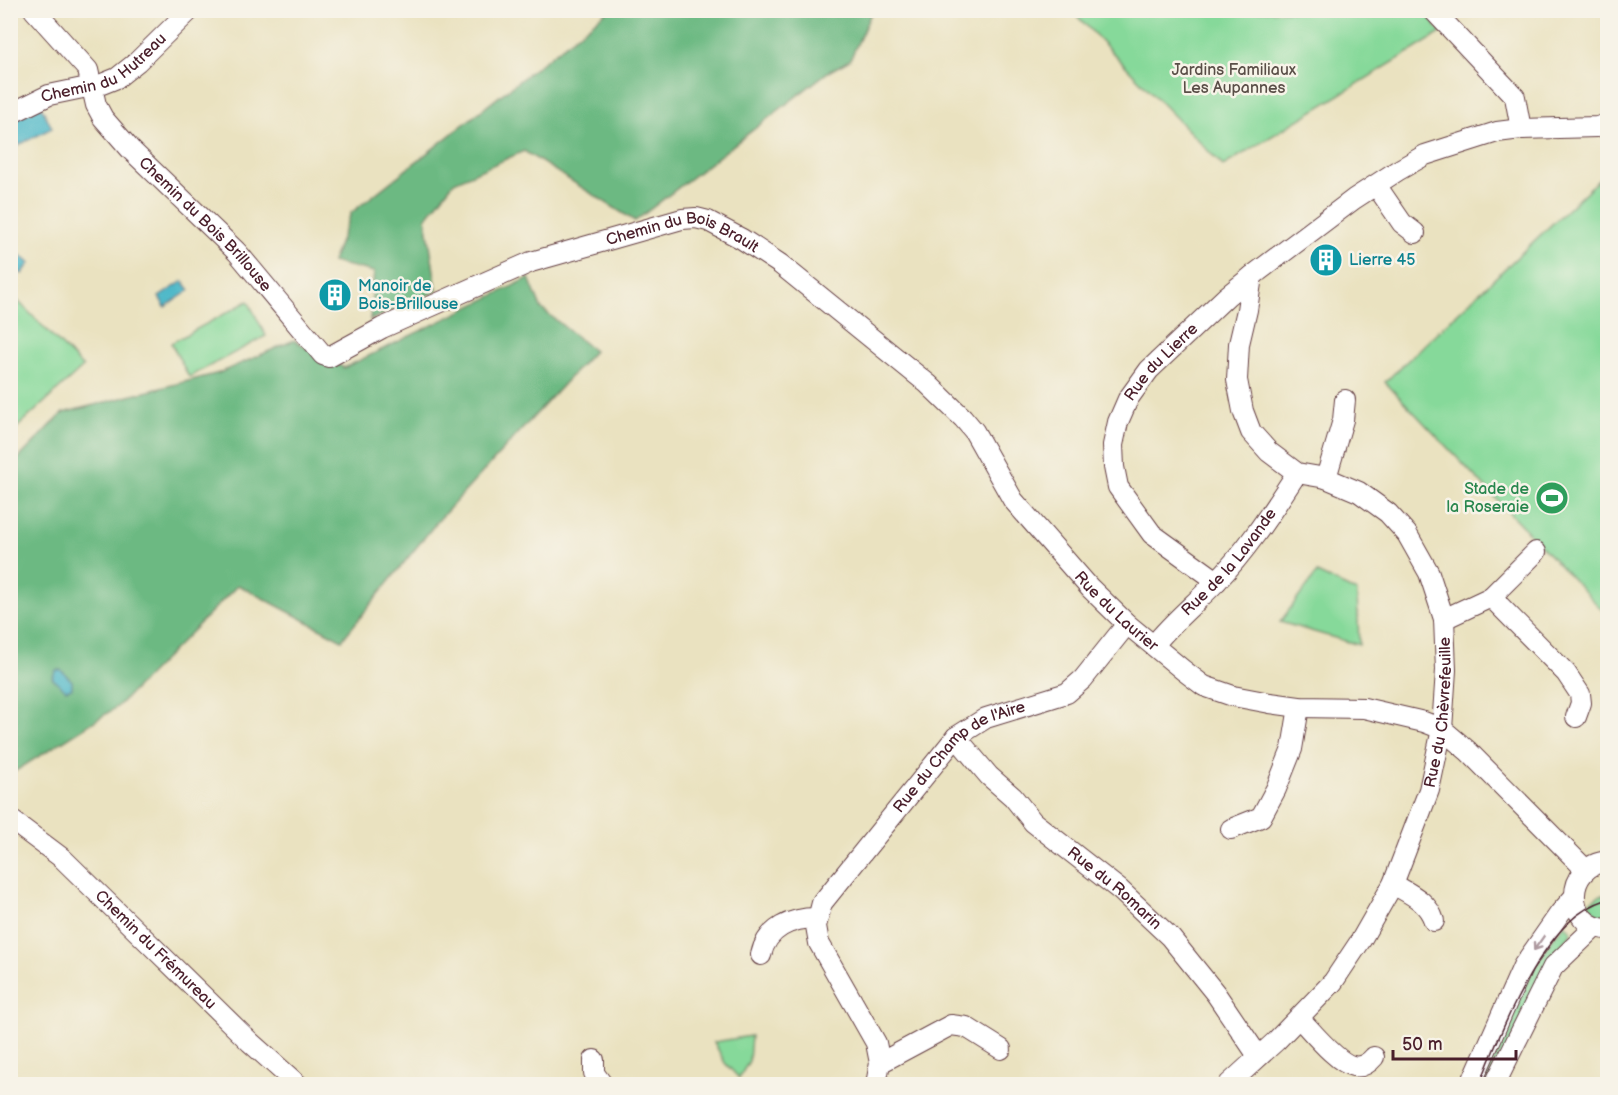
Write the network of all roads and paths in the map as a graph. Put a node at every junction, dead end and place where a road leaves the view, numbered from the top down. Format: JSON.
{"nodes":[{"id":1,"x":34,"y":10,"type":"edge"},
{"id":2,"x":190,"y":10,"type":"edge"},
{"id":3,"x":1433,"y":10,"type":"edge"},
{"id":4,"x":91,"y":86,"type":"junction"},
{"id":5,"x":10,"y":114,"type":"edge"},
{"id":6,"x":1608,"y":124,"type":"edge"},
{"id":7,"x":1521,"y":129,"type":"junction"},
{"id":8,"x":1376,"y":185,"type":"junction"},
{"id":9,"x":1415,"y":233,"type":"dead end"},
{"id":10,"x":1252,"y":276,"type":"junction"},
{"id":11,"x":329,"y":357,"type":"joint"},
{"id":12,"x":1345,"y":400,"type":"dead end"},
{"id":13,"x":983,"y":446,"type":"joint"},
{"id":14,"x":1297,"y":473,"type":"junction"},
{"id":15,"x":1326,"y":478,"type":"junction"},
{"id":16,"x":1536,"y":552,"type":"dead end"},
{"id":17,"x":1217,"y":581,"type":"junction"},
{"id":18,"x":1491,"y":597,"type":"junction"},
{"id":19,"x":1444,"y":620,"type":"junction"},
{"id":20,"x":1127,"y":624,"type":"junction"},
{"id":21,"x":1155,"y":645,"type":"junction"},
{"id":22,"x":1299,"y":707,"type":"junction"},
{"id":23,"x":1576,"y":717,"type":"dead end"},
{"id":24,"x":1442,"y":729,"type":"junction"},
{"id":25,"x":956,"y":737,"type":"junction"},
{"id":26,"x":10,"y":819,"type":"edge"},
{"id":27,"x":1231,"y":829,"type":"dead end"},
{"id":28,"x":1608,"y":861,"type":"edge"},
{"id":29,"x":1586,"y":870,"type":"junction"},
{"id":30,"x":1393,"y":884,"type":"junction"},
{"id":31,"x":1574,"y":897,"type":"junction"},
{"id":32,"x":817,"y":918,"type":"junction"},
{"id":33,"x":1434,"y":921,"type":"dead end"},
{"id":34,"x":1601,"y":928,"type":"edge"},
{"id":35,"x":761,"y":955,"type":"dead end"},
{"id":36,"x":1299,"y":1018,"type":"junction"},
{"id":37,"x":1000,"y":1049,"type":"dead end"},
{"id":38,"x":1258,"y":1056,"type":"junction"},
{"id":39,"x":1374,"y":1057,"type":"dead end"},
{"id":40,"x":594,"y":1060,"type":"dead end"},
{"id":41,"x":880,"y":1063,"type":"junction"},
{"id":42,"x":297,"y":1084,"type":"edge"},
{"id":43,"x":602,"y":1084,"type":"edge"},
{"id":44,"x":876,"y":1084,"type":"edge"},
{"id":45,"x":1229,"y":1084,"type":"edge"},
{"id":46,"x":1471,"y":1084,"type":"edge"},
{"id":47,"x":1495,"y":1084,"type":"edge"}],
"edges":[{"from":1,"to":4,"type":"street","name":"Chemin du Bois Brillouse"},
{"from":2,"to":4,"type":"street","name":"Chemin du Hutreau"},
{"from":3,"to":7,"type":"street"},
{"from":4,"to":5,"type":"street","name":"Chemin du Hutreau"},
{"from":4,"to":11,"type":"street","name":"Chemin du Bois Brillouse"},
{"from":6,"to":7,"type":"street","name":"Rue du Lierre"},
{"from":7,"to":8,"type":"street","name":"Rue du Lierre"},
{"from":8,"to":9,"type":"street"},
{"from":8,"to":10,"type":"street","name":"Rue du Lierre"},
{"from":10,"to":14,"type":"street","name":"Rue du Chèvrefeuille"},
{"from":10,"to":17,"type":"street","name":"Rue du Lierre"},
{"from":11,"to":13,"type":"street","name":"Chemin du Bois Brault"},
{"from":12,"to":15,"type":"street"},
{"from":13,"to":20,"type":"street","name":"Rue du Laurier"},
{"from":14,"to":15,"type":"street","name":"Rue du Chèvrefeuille"},
{"from":14,"to":17,"type":"street","name":"Rue de la Lavande"},
{"from":15,"to":19,"type":"street","name":"Rue du Chèvrefeuille"},
{"from":16,"to":18,"type":"street"},
{"from":17,"to":21,"type":"street","name":"Rue de la Lavande"},
{"from":18,"to":19,"type":"street"},
{"from":18,"to":23,"type":"street"},
{"from":19,"to":24,"type":"street","name":"Rue du Chèvrefeuille"},
{"from":20,"to":21,"type":"street","name":"Rue du Laurier"},
{"from":20,"to":25,"type":"street","name":"Rue du Champ de l'Aire"},
{"from":21,"to":22,"type":"street","name":"Rue du Laurier"},
{"from":22,"to":24,"type":"street","name":"Rue du Laurier"},
{"from":22,"to":27,"type":"street"},
{"from":24,"to":29,"type":"street","name":"Rue du Laurier"},
{"from":24,"to":30,"type":"street","name":"Rue du Chèvrefeuille"},
{"from":25,"to":32,"type":"street","name":"Rue du Champ de l'Aire"},
{"from":25,"to":38,"type":"street","name":"Rue du Romarin"},
{"from":26,"to":42,"type":"street","name":"Chemin du Frémureau"},
{"from":28,"to":29,"type":"street"},
{"from":29,"to":31,"type":"street"},
{"from":30,"to":33,"type":"street"},
{"from":30,"to":36,"type":"street","name":"Rue du Chèvrefeuille"},
{"from":31,"to":34,"type":"street"},
{"from":31,"to":46,"type":"street","one_way":true},
{"from":32,"to":35,"type":"street"},
{"from":32,"to":41,"type":"street"},
{"from":34,"to":47,"type":"street"},
{"from":36,"to":38,"type":"street","name":"Rue du Chèvrefeuille"},
{"from":36,"to":39,"type":"street"},
{"from":37,"to":41,"type":"street"},
{"from":38,"to":45,"type":"street","name":"Rue du Chèvrefeuille"},
{"from":40,"to":43,"type":"street"},
{"from":41,"to":44,"type":"street"}]}
